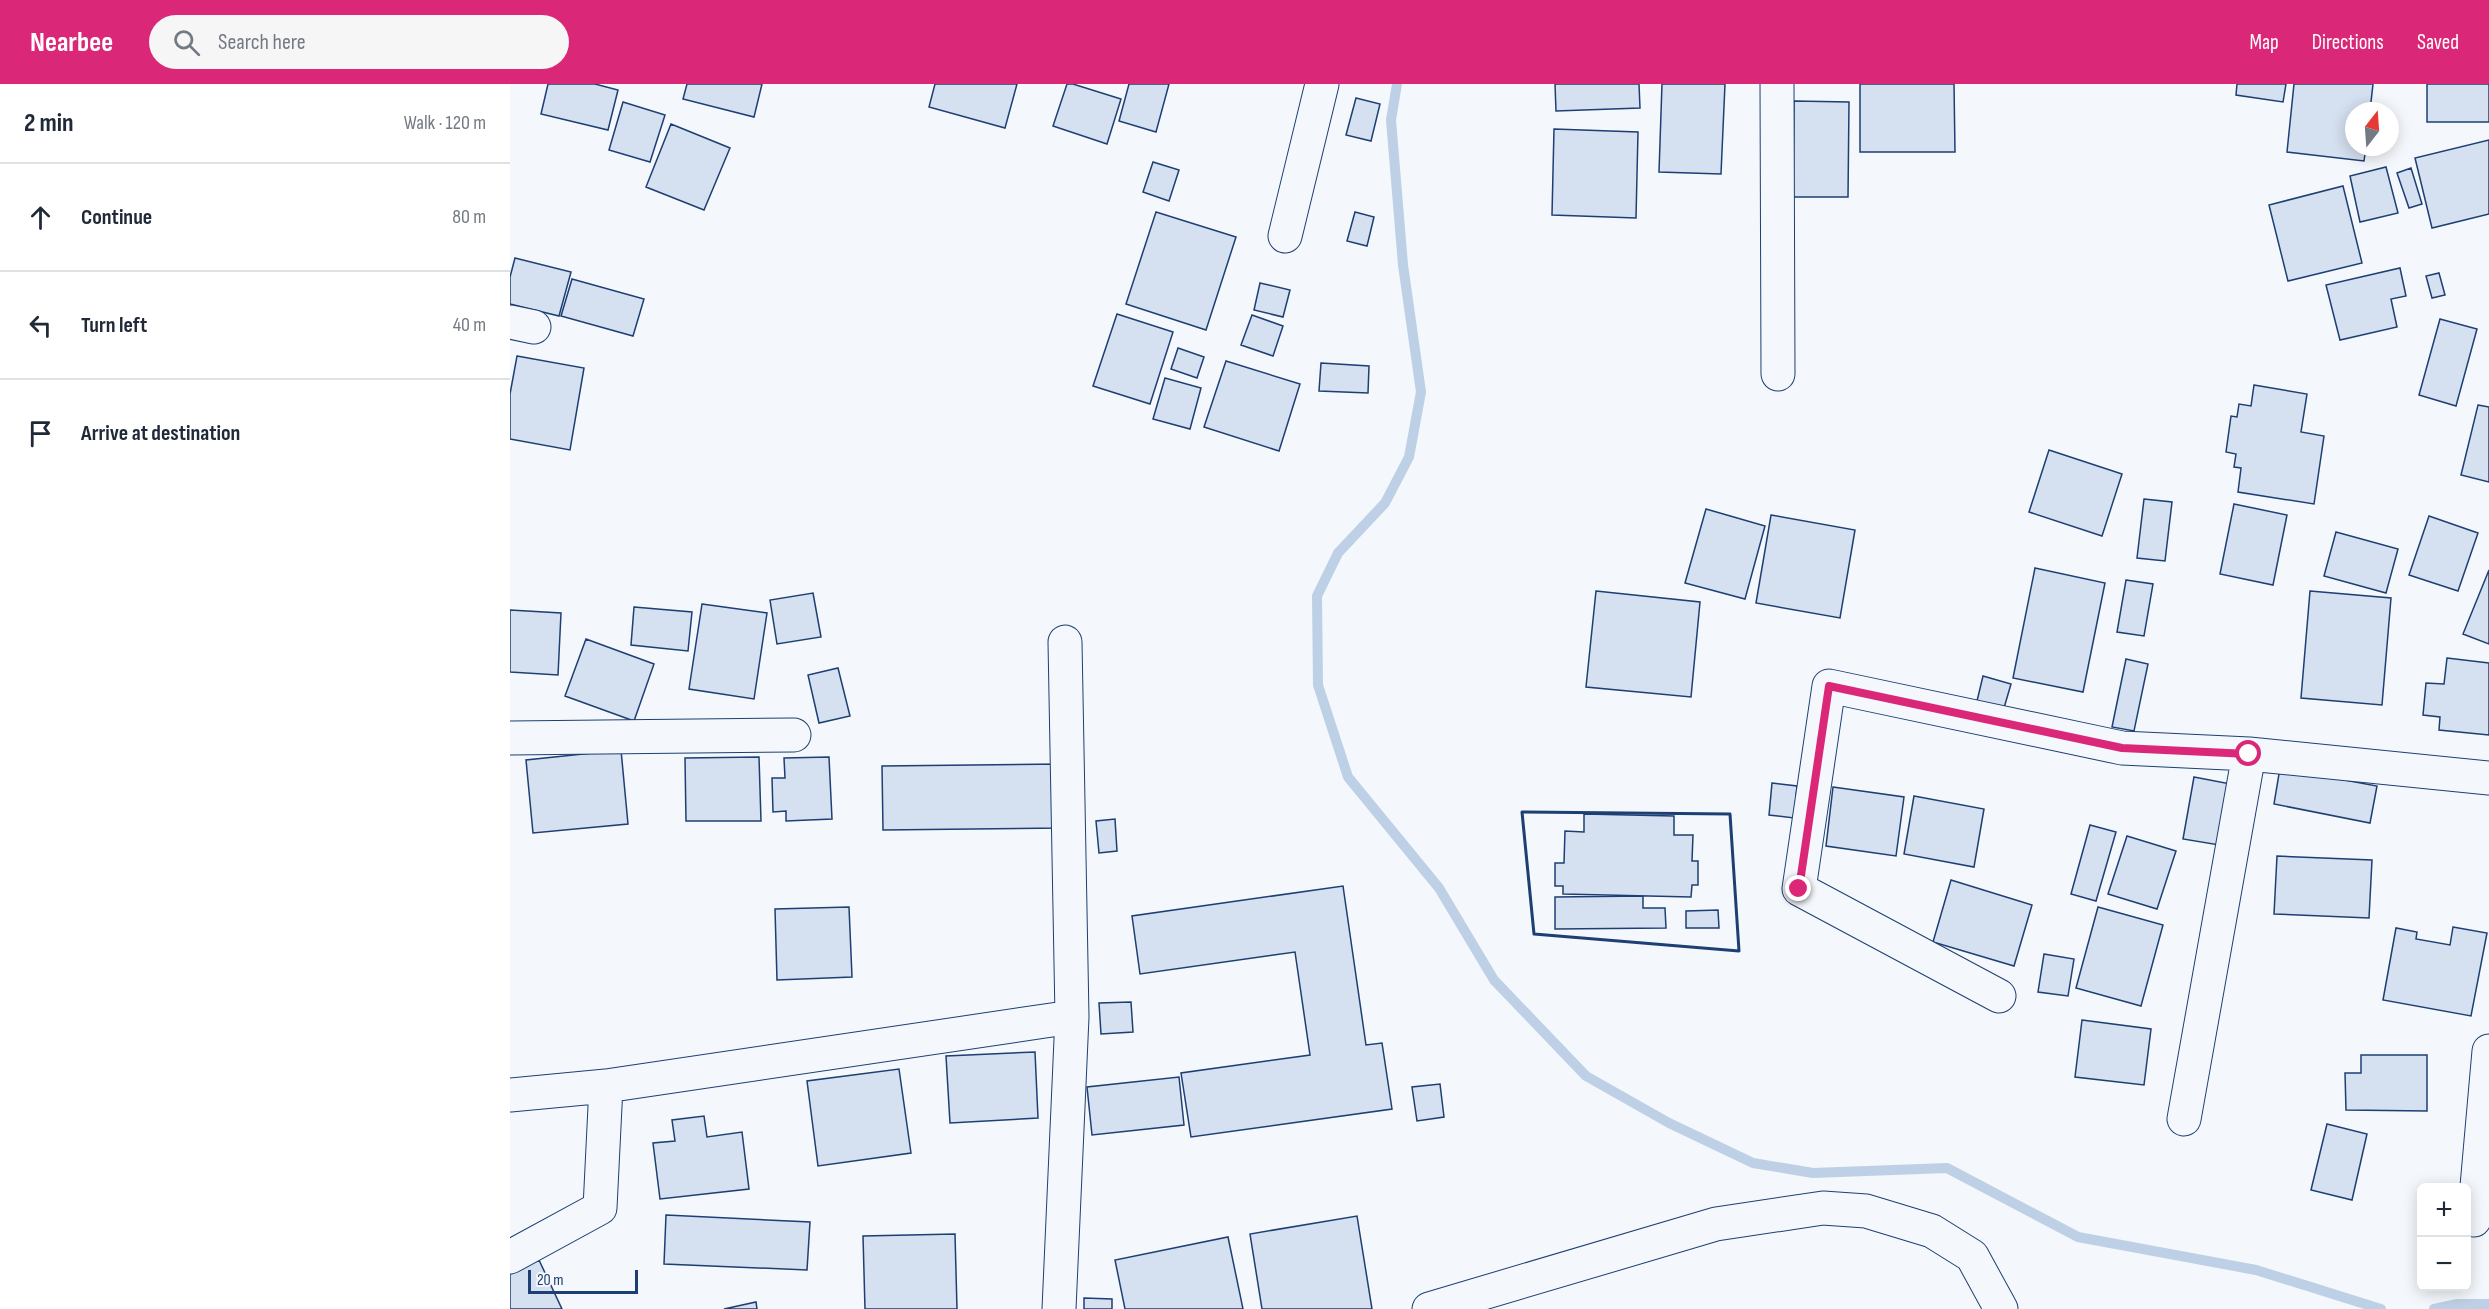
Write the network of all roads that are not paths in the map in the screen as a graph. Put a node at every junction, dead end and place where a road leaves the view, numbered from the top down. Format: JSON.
{"nodes":[{"id":1,"x":1322,"y":84,"type":"edge"},
{"id":2,"x":1777,"y":84,"type":"edge"},
{"id":3,"x":1285,"y":236,"type":"dead end"},
{"id":4,"x":1778,"y":374,"type":"dead end"},
{"id":5,"x":1065,"y":642,"type":"dead end"},
{"id":6,"x":794,"y":735,"type":"dead end"},
{"id":7,"x":510,"y":738,"type":"edge"},
{"id":8,"x":2249,"y":754,"type":"junction"},
{"id":9,"x":2489,"y":778,"type":"edge"},
{"id":10,"x":1999,"y":996,"type":"dead end"},
{"id":11,"x":1072,"y":1017,"type":"junction"},
{"id":12,"x":2489,"y":1051,"type":"edge"},
{"id":13,"x":606,"y":1086,"type":"junction"},
{"id":14,"x":510,"y":1095,"type":"edge"},
{"id":15,"x":2184,"y":1119,"type":"dead end"},
{"id":16,"x":2474,"y":1220,"type":"dead end"},
{"id":17,"x":510,"y":1257,"type":"edge"},
{"id":18,"x":1059,"y":1309,"type":"edge"},
{"id":19,"x":1429,"y":1309,"type":"edge"},
{"id":20,"x":2001,"y":1309,"type":"edge"}],
"edges":[{"from":1,"to":3,"type":"street"},
{"from":2,"to":4,"type":"street"},
{"from":5,"to":11,"type":"street"},
{"from":6,"to":7,"type":"street"},
{"from":8,"to":9,"type":"street"},
{"from":8,"to":10,"type":"street"},
{"from":8,"to":15,"type":"street"},
{"from":11,"to":13,"type":"street"},
{"from":11,"to":18,"type":"street"},
{"from":12,"to":16,"type":"street"},
{"from":13,"to":14,"type":"street"},
{"from":13,"to":17,"type":"street"},
{"from":19,"to":20,"type":"street"}]}
